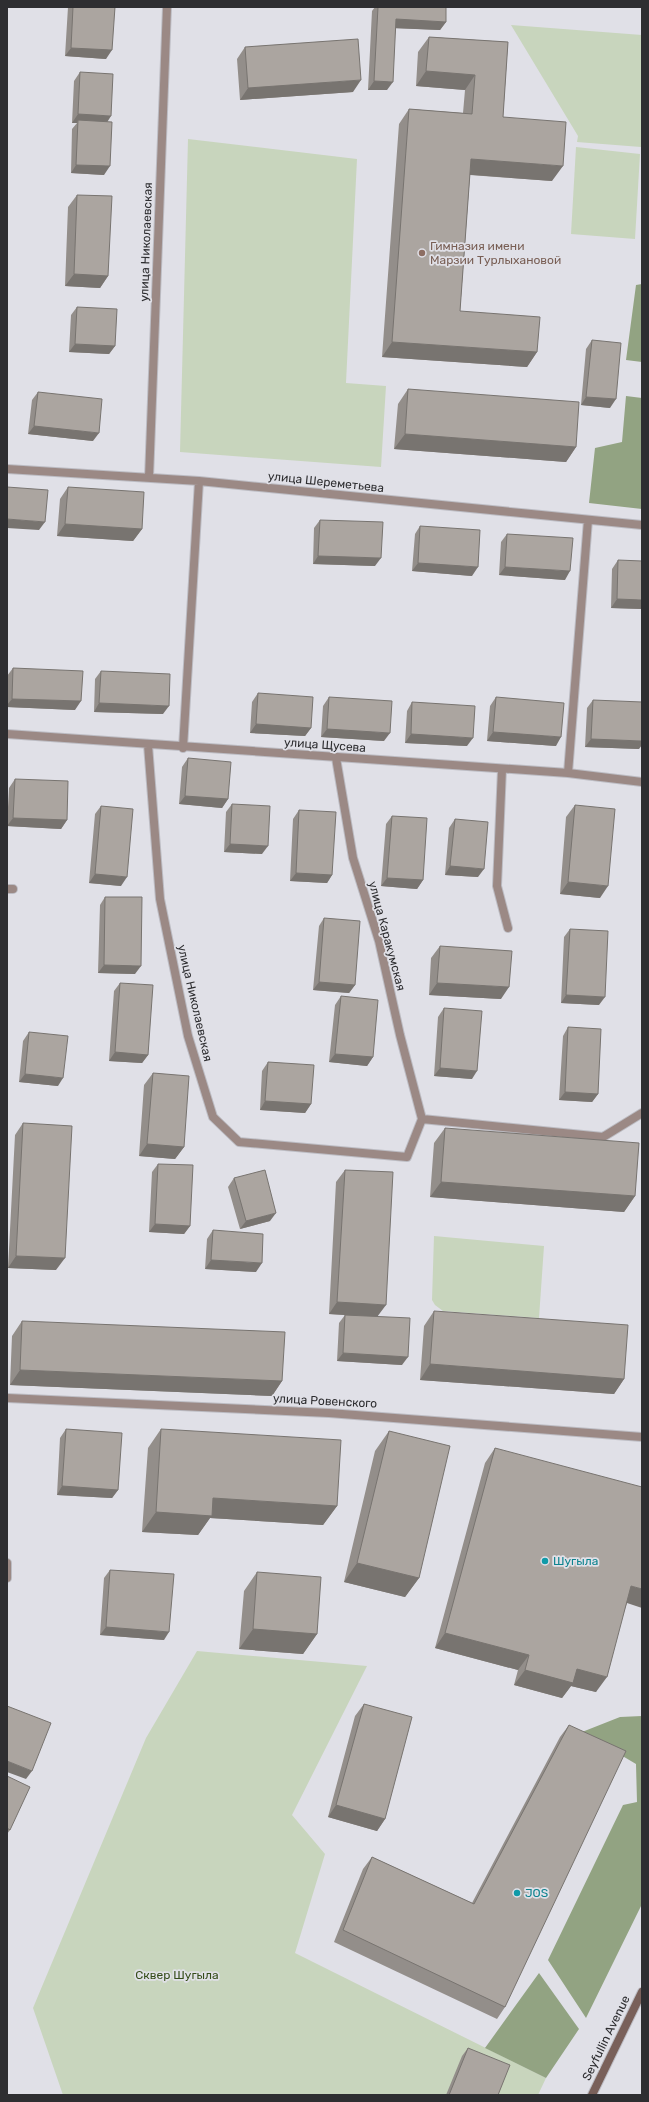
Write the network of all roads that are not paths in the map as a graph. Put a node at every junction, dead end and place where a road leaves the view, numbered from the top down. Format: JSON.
{"nodes":[{"id":1,"x":167,"y":7,"type":"edge"},
{"id":2,"x":7,"y":469,"type":"edge"},
{"id":3,"x":149,"y":478,"type":"junction"},
{"id":4,"x":200,"y":481,"type":"junction"},
{"id":5,"x":588,"y":520,"type":"junction"},
{"id":6,"x":642,"y":524,"type":"edge"},
{"id":7,"x":7,"y":734,"type":"edge"},
{"id":8,"x":148,"y":745,"type":"junction"},
{"id":9,"x":183,"y":748,"type":"junction"},
{"id":10,"x":336,"y":758,"type":"junction"},
{"id":11,"x":502,"y":769,"type":"junction"},
{"id":12,"x":568,"y":773,"type":"junction"},
{"id":13,"x":642,"y":782,"type":"edge"},
{"id":14,"x":508,"y":928,"type":"dead end"},
{"id":15,"x":642,"y":1112,"type":"edge"},
{"id":16,"x":422,"y":1119,"type":"junction"},
{"id":17,"x":7,"y":1398,"type":"edge"},
{"id":18,"x":642,"y":1437,"type":"edge"},
{"id":19,"x":7,"y":1563,"type":"edge"},
{"id":20,"x":7,"y":1575,"type":"edge"},
{"id":21,"x":642,"y":1992,"type":"edge"},
{"id":22,"x":592,"y":2095,"type":"edge"}],
"edges":[{"from":1,"to":3,"type":"street","name":"улица Николаевская"},
{"from":2,"to":3,"type":"street","name":"улица Шереметьева"},
{"from":3,"to":4,"type":"street","name":"улица Шереметьева"},
{"from":4,"to":5,"type":"street","name":"улица Шереметьева"},
{"from":4,"to":9,"type":"street"},
{"from":5,"to":6,"type":"street","name":"улица Шереметьева"},
{"from":5,"to":12,"type":"street"},
{"from":7,"to":8,"type":"street","name":"улица Щусева"},
{"from":8,"to":9,"type":"street","name":"улица Щусева"},
{"from":8,"to":16,"type":"street","name":"улица Николаевская"},
{"from":9,"to":10,"type":"street","name":"улица Щусева"},
{"from":10,"to":11,"type":"street","name":"улица Щусева"},
{"from":10,"to":16,"type":"street","name":"улица Каракумская"},
{"from":11,"to":12,"type":"street","name":"улица Щусева"},
{"from":11,"to":14,"type":"street"},
{"from":12,"to":13,"type":"street","name":"улица Щусева"},
{"from":15,"to":16,"type":"street"},
{"from":17,"to":18,"type":"street","name":"улица Ровенского"},
{"from":19,"to":20,"type":"street"},
{"from":21,"to":22,"type":"main road","name":"Seyfullin Avenue"}]}
